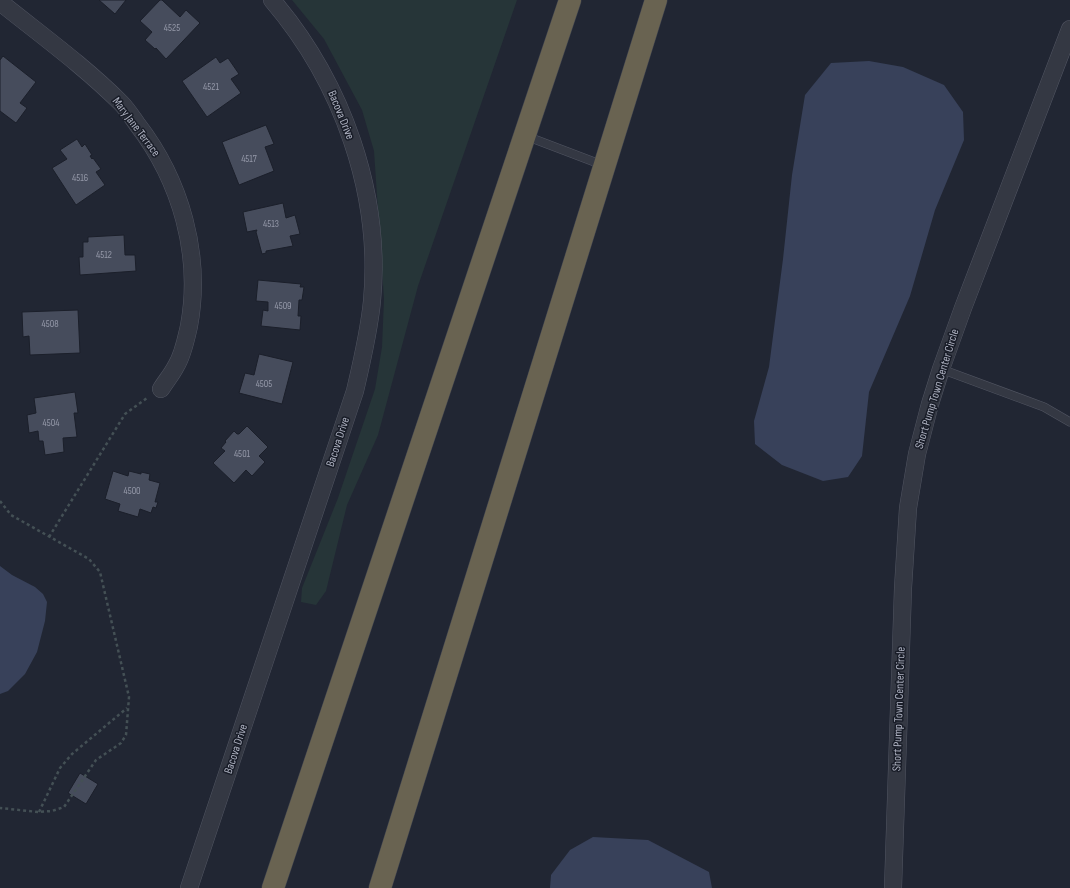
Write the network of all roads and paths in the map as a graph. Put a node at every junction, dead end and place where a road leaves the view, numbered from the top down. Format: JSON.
{"nodes":[{"id":1,"x":272,"y":0,"type":"edge"},
{"id":2,"x":570,"y":0,"type":"edge"},
{"id":3,"x":656,"y":0,"type":"edge"},
{"id":4,"x":0,"y":2,"type":"edge"},
{"id":5,"x":1070,"y":29,"type":"edge"},
{"id":6,"x":525,"y":135,"type":"junction"},
{"id":7,"x":605,"y":166,"type":"junction"},
{"id":8,"x":941,"y":369,"type":"junction"},
{"id":9,"x":161,"y":389,"type":"joint"},
{"id":10,"x":1070,"y":422,"type":"edge"},
{"id":11,"x":0,"y":501,"type":"edge"},
{"id":12,"x":50,"y":537,"type":"junction"},
{"id":13,"x":128,"y":708,"type":"junction"},
{"id":14,"x":0,"y":808,"type":"edge"},
{"id":15,"x":38,"y":812,"type":"junction"},
{"id":16,"x":190,"y":888,"type":"edge"},
{"id":17,"x":273,"y":888,"type":"edge"},
{"id":18,"x":380,"y":888,"type":"edge"},
{"id":19,"x":893,"y":888,"type":"edge"}],
"edges":[{"from":1,"to":16,"type":"street","name":"Bacova Drive"},
{"from":2,"to":6,"type":"highway"},
{"from":3,"to":7,"type":"highway"},
{"from":4,"to":9,"type":"street","name":"Mary Jane Terrace"},
{"from":5,"to":8,"type":"street","name":"Short Pump Town Center Circle"},
{"from":6,"to":7,"type":"lane"},
{"from":6,"to":17,"type":"highway"},
{"from":7,"to":18,"type":"highway"},
{"from":8,"to":10,"type":"lane"},
{"from":8,"to":19,"type":"street","name":"Short Pump Town Center Circle"},
{"from":9,"to":12,"type":"path"},
{"from":11,"to":12,"type":"path"},
{"from":12,"to":13,"type":"path"},
{"from":13,"to":15,"type":"path"},
{"from":13,"to":15,"type":"path"},
{"from":14,"to":15,"type":"path"}]}
